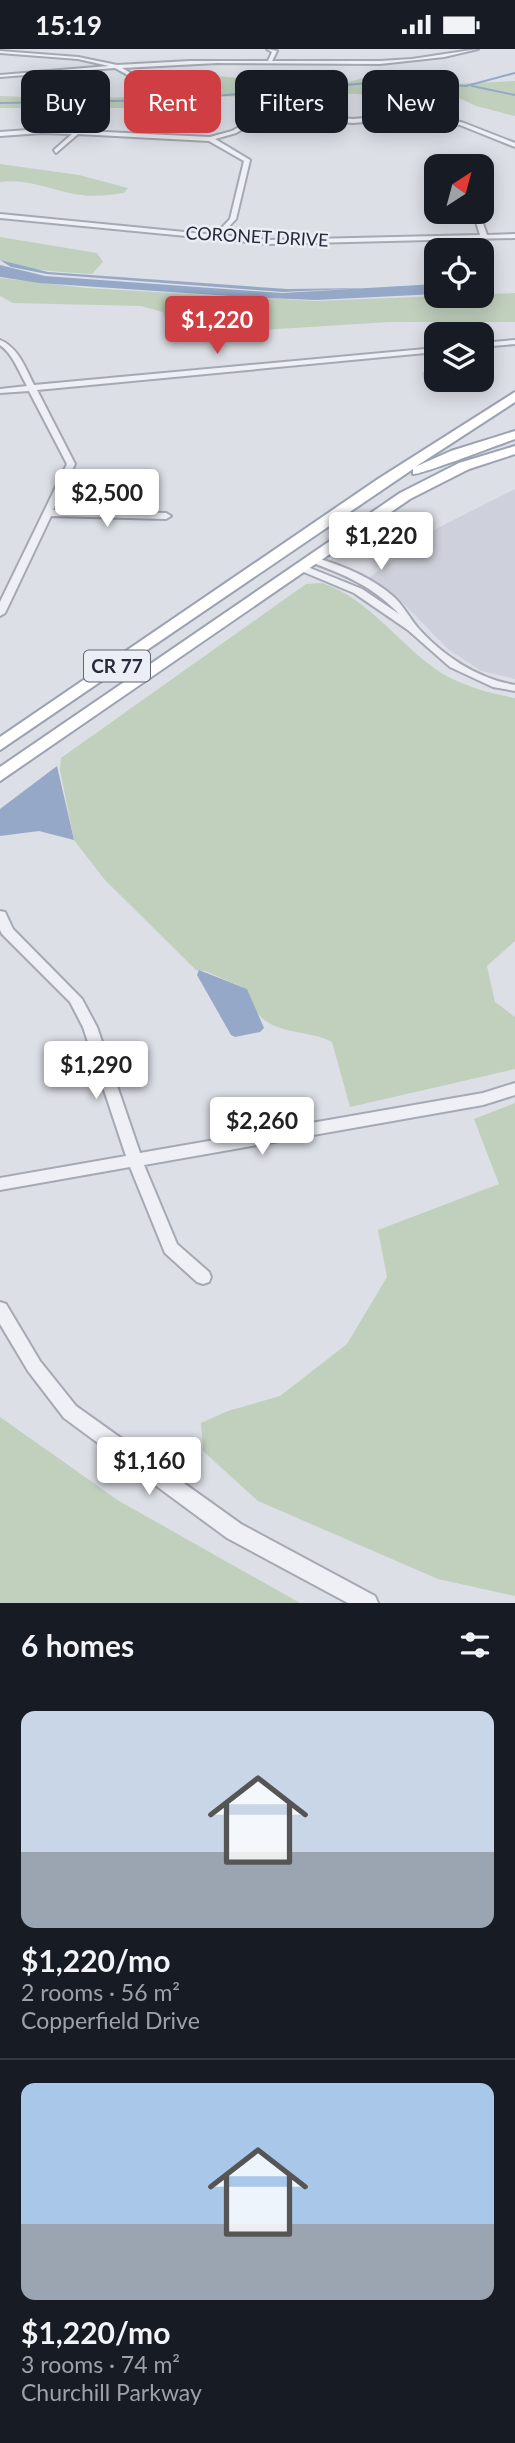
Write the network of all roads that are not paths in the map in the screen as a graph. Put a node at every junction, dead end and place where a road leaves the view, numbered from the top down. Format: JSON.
{"nodes":[{"id":1,"x":269,"y":49,"type":"edge"},
{"id":2,"x":477,"y":49,"type":"edge"},
{"id":3,"x":0,"y":52,"type":"edge"},
{"id":4,"x":269,"y":63,"type":"junction"},
{"id":5,"x":129,"y":67,"type":"junction"},
{"id":6,"x":132,"y":70,"type":"edge"},
{"id":7,"x":0,"y":76,"type":"edge"},
{"id":8,"x":353,"y":121,"type":"junction"},
{"id":9,"x":359,"y":129,"type":"dead end"},
{"id":10,"x":76,"y":133,"type":"junction"},
{"id":11,"x":0,"y":134,"type":"edge"},
{"id":12,"x":210,"y":139,"type":"junction"},
{"id":13,"x":515,"y":145,"type":"edge"},
{"id":14,"x":56,"y":151,"type":"dead end"},
{"id":15,"x":0,"y":216,"type":"edge"},
{"id":16,"x":480,"y":224,"type":"edge"},
{"id":17,"x":515,"y":236,"type":"edge"},
{"id":18,"x":216,"y":237,"type":"junction"},
{"id":19,"x":484,"y":237,"type":"junction"},
{"id":20,"x":0,"y":342,"type":"edge"},
{"id":21,"x":515,"y":342,"type":"edge"},
{"id":22,"x":494,"y":344,"type":"edge"},
{"id":23,"x":424,"y":351,"type":"edge"},
{"id":24,"x":30,"y":388,"type":"junction"},
{"id":25,"x":0,"y":390,"type":"edge"},
{"id":26,"x":515,"y":396,"type":"edge"},
{"id":27,"x":515,"y":435,"type":"edge"},
{"id":28,"x":515,"y":450,"type":"edge"},
{"id":29,"x":48,"y":513,"type":"junction"},
{"id":30,"x":166,"y":516,"type":"dead end"},
{"id":31,"x":308,"y":564,"type":"junction"},
{"id":32,"x":233,"y":586,"type":"junction"},
{"id":33,"x":0,"y":613,"type":"edge"},
{"id":34,"x":515,"y":688,"type":"edge"},
{"id":35,"x":0,"y":745,"type":"edge"},
{"id":36,"x":0,"y":775,"type":"edge"},
{"id":37,"x":0,"y":915,"type":"edge"},
{"id":38,"x":515,"y":1089,"type":"edge"},
{"id":39,"x":135,"y":1161,"type":"junction"},
{"id":40,"x":0,"y":1184,"type":"edge"},
{"id":41,"x":204,"y":1277,"type":"dead end"},
{"id":42,"x":0,"y":1309,"type":"edge"},
{"id":43,"x":368,"y":1603,"type":"edge"}],
"edges":[{"from":1,"to":4,"type":"street"},
{"from":2,"to":4,"type":"street"},
{"from":3,"to":5,"type":"street"},
{"from":4,"to":5,"type":"street"},
{"from":5,"to":6,"type":"street"},
{"from":5,"to":7,"type":"street"},
{"from":8,"to":9,"type":"street"},
{"from":8,"to":12,"type":"street"},
{"from":8,"to":13,"type":"street"},
{"from":10,"to":11,"type":"street"},
{"from":10,"to":12,"type":"street"},
{"from":10,"to":14,"type":"street"},
{"from":12,"to":18,"type":"street"},
{"from":15,"to":18,"type":"street","name":"CORONET DRIVE"},
{"from":16,"to":19,"type":"street"},
{"from":17,"to":19,"type":"street","name":"CORONET DRIVE"},
{"from":18,"to":19,"type":"street","name":"CORONET DRIVE"},
{"from":20,"to":24,"type":"street"},
{"from":21,"to":22,"type":"street"},
{"from":23,"to":24,"type":"street"},
{"from":24,"to":25,"type":"street"},
{"from":24,"to":29,"type":"street"},
{"from":26,"to":32,"type":"main road","number":"CR 77"},
{"from":27,"to":32,"type":"main road"},
{"from":28,"to":31,"type":"main road","number":"CR 77"},
{"from":29,"to":30,"type":"street"},
{"from":29,"to":33,"type":"street"},
{"from":31,"to":34,"type":"street"},
{"from":31,"to":36,"type":"main road","number":"CR 77"},
{"from":32,"to":35,"type":"main road","number":"CR 77"},
{"from":37,"to":39,"type":"street"},
{"from":38,"to":39,"type":"street"},
{"from":39,"to":40,"type":"street"},
{"from":39,"to":41,"type":"street"},
{"from":42,"to":43,"type":"street"}]}
